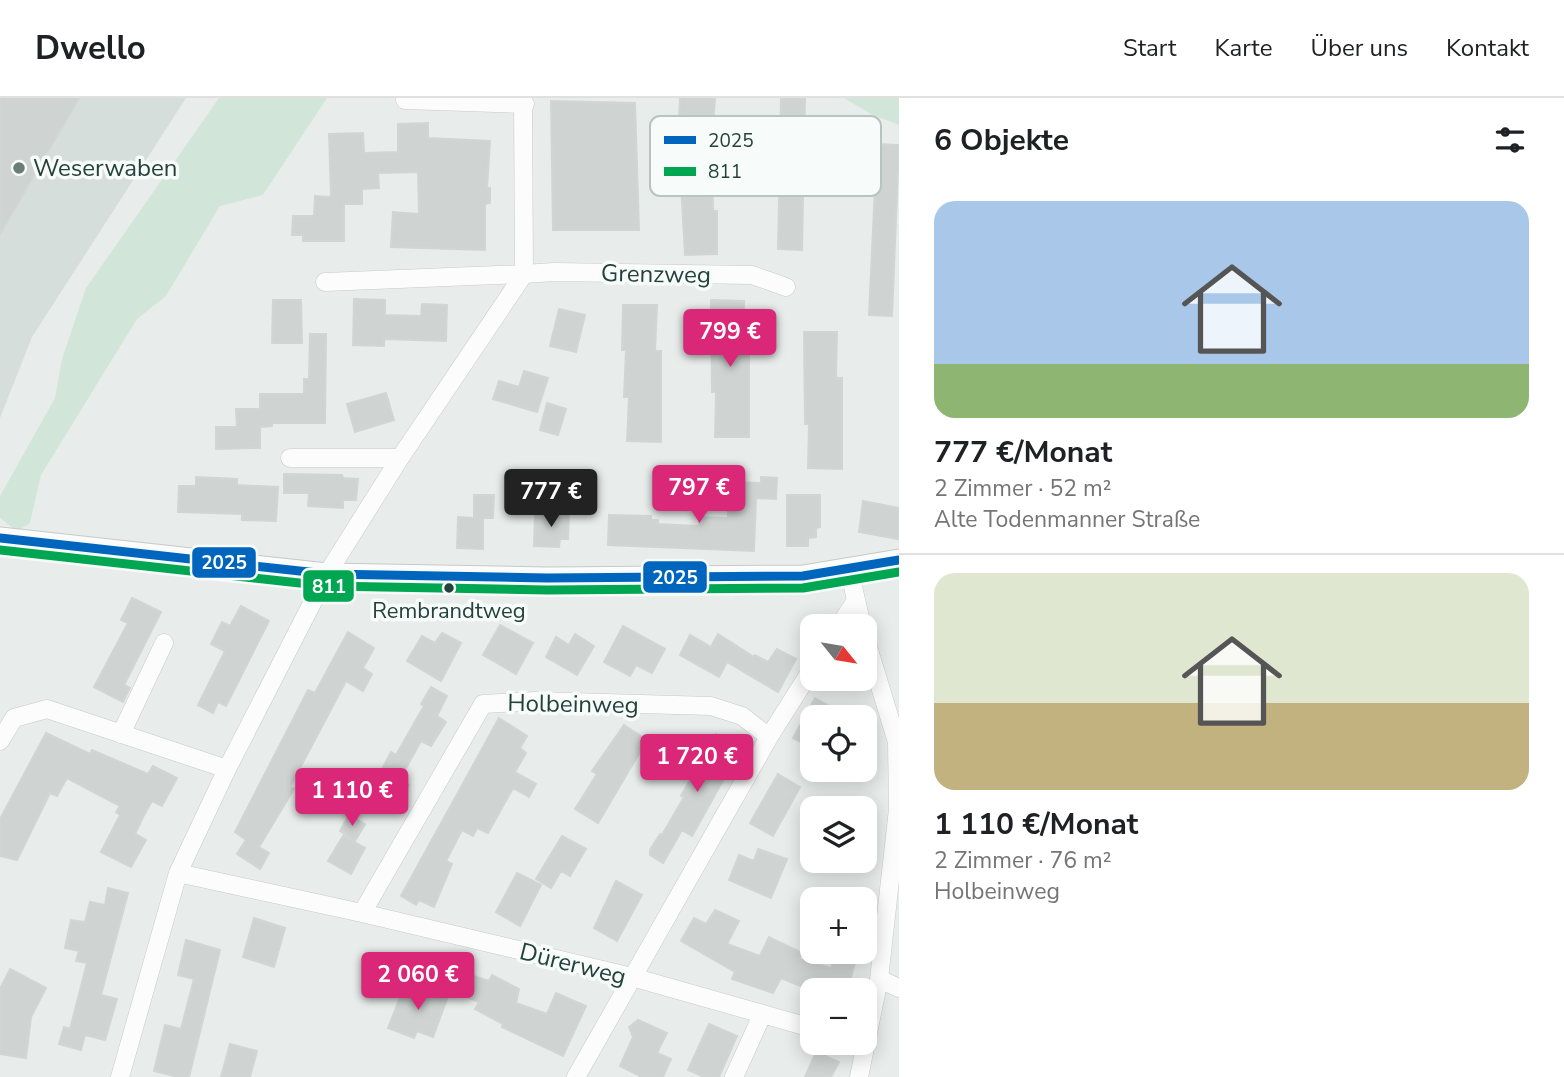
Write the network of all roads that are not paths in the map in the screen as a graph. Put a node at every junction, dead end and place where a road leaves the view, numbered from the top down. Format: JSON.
{"nodes":[{"id":1,"x":405,"y":100,"type":"dead end"},
{"id":2,"x":524,"y":101,"type":"edge"},
{"id":3,"x":524,"y":274,"type":"junction"},
{"id":4,"x":325,"y":282,"type":"dead end"},
{"id":5,"x":786,"y":287,"type":"dead end"},
{"id":6,"x":290,"y":458,"type":"dead end"},
{"id":7,"x":400,"y":458,"type":"junction"},
{"id":8,"x":0,"y":538,"type":"edge"},
{"id":9,"x":899,"y":560,"type":"edge"},
{"id":10,"x":849,"y":569,"type":"junction"},
{"id":11,"x":327,"y":574,"type":"junction"},
{"id":12,"x":855,"y":602,"type":"junction"},
{"id":13,"x":847,"y":614,"type":"edge"},
{"id":14,"x":858,"y":614,"type":"edge"},
{"id":15,"x":164,"y":643,"type":"dead end"},
{"id":16,"x":877,"y":676,"type":"edge"},
{"id":17,"x":800,"y":688,"type":"edge"},
{"id":18,"x":121,"y":734,"type":"junction"},
{"id":19,"x":769,"y":737,"type":"junction"},
{"id":20,"x":0,"y":741,"type":"edge"},
{"id":21,"x":898,"y":743,"type":"edge"},
{"id":22,"x":227,"y":769,"type":"junction"},
{"id":23,"x":178,"y":873,"type":"junction"},
{"id":24,"x":362,"y":913,"type":"junction"},
{"id":25,"x":632,"y":978,"type":"junction"},
{"id":26,"x":879,"y":979,"type":"junction"},
{"id":27,"x":877,"y":988,"type":"edge"},
{"id":28,"x":899,"y":988,"type":"edge"},
{"id":29,"x":762,"y":1015,"type":"junction"},
{"id":30,"x":800,"y":1025,"type":"edge"},
{"id":31,"x":863,"y":1055,"type":"edge"},
{"id":32,"x":120,"y":1077,"type":"edge"},
{"id":33,"x":576,"y":1077,"type":"edge"},
{"id":34,"x":734,"y":1077,"type":"edge"},
{"id":35,"x":859,"y":1077,"type":"edge"}],
"edges":[{"from":1,"to":2,"type":"street"},
{"from":2,"to":3,"type":"street"},
{"from":3,"to":4,"type":"street","name":"Grenzweg"},
{"from":3,"to":5,"type":"street","name":"Grenzweg"},
{"from":3,"to":7,"type":"street"},
{"from":6,"to":7,"type":"street"},
{"from":7,"to":11,"type":"street"},
{"from":8,"to":11,"type":"street"},
{"from":9,"to":10,"type":"street"},
{"from":10,"to":11,"type":"street"},
{"from":10,"to":12,"type":"street"},
{"from":11,"to":22,"type":"street"},
{"from":12,"to":13,"type":"street"},
{"from":12,"to":14,"type":"street"},
{"from":15,"to":18,"type":"street"},
{"from":16,"to":21,"type":"street"},
{"from":17,"to":19,"type":"street"},
{"from":18,"to":20,"type":"street"},
{"from":18,"to":22,"type":"street"},
{"from":19,"to":24,"type":"street","name":"Holbeinweg"},
{"from":19,"to":25,"type":"street"},
{"from":21,"to":26,"type":"street"},
{"from":22,"to":23,"type":"street"},
{"from":23,"to":24,"type":"street","name":"Dürerweg"},
{"from":23,"to":32,"type":"street"},
{"from":24,"to":25,"type":"street","name":"Dürerweg"},
{"from":25,"to":29,"type":"street","name":"Dürerweg"},
{"from":25,"to":33,"type":"street"},
{"from":26,"to":27,"type":"street"},
{"from":26,"to":28,"type":"street"},
{"from":29,"to":30,"type":"street","name":"Dürerweg"},
{"from":29,"to":34,"type":"street"},
{"from":31,"to":35,"type":"street"}]}
